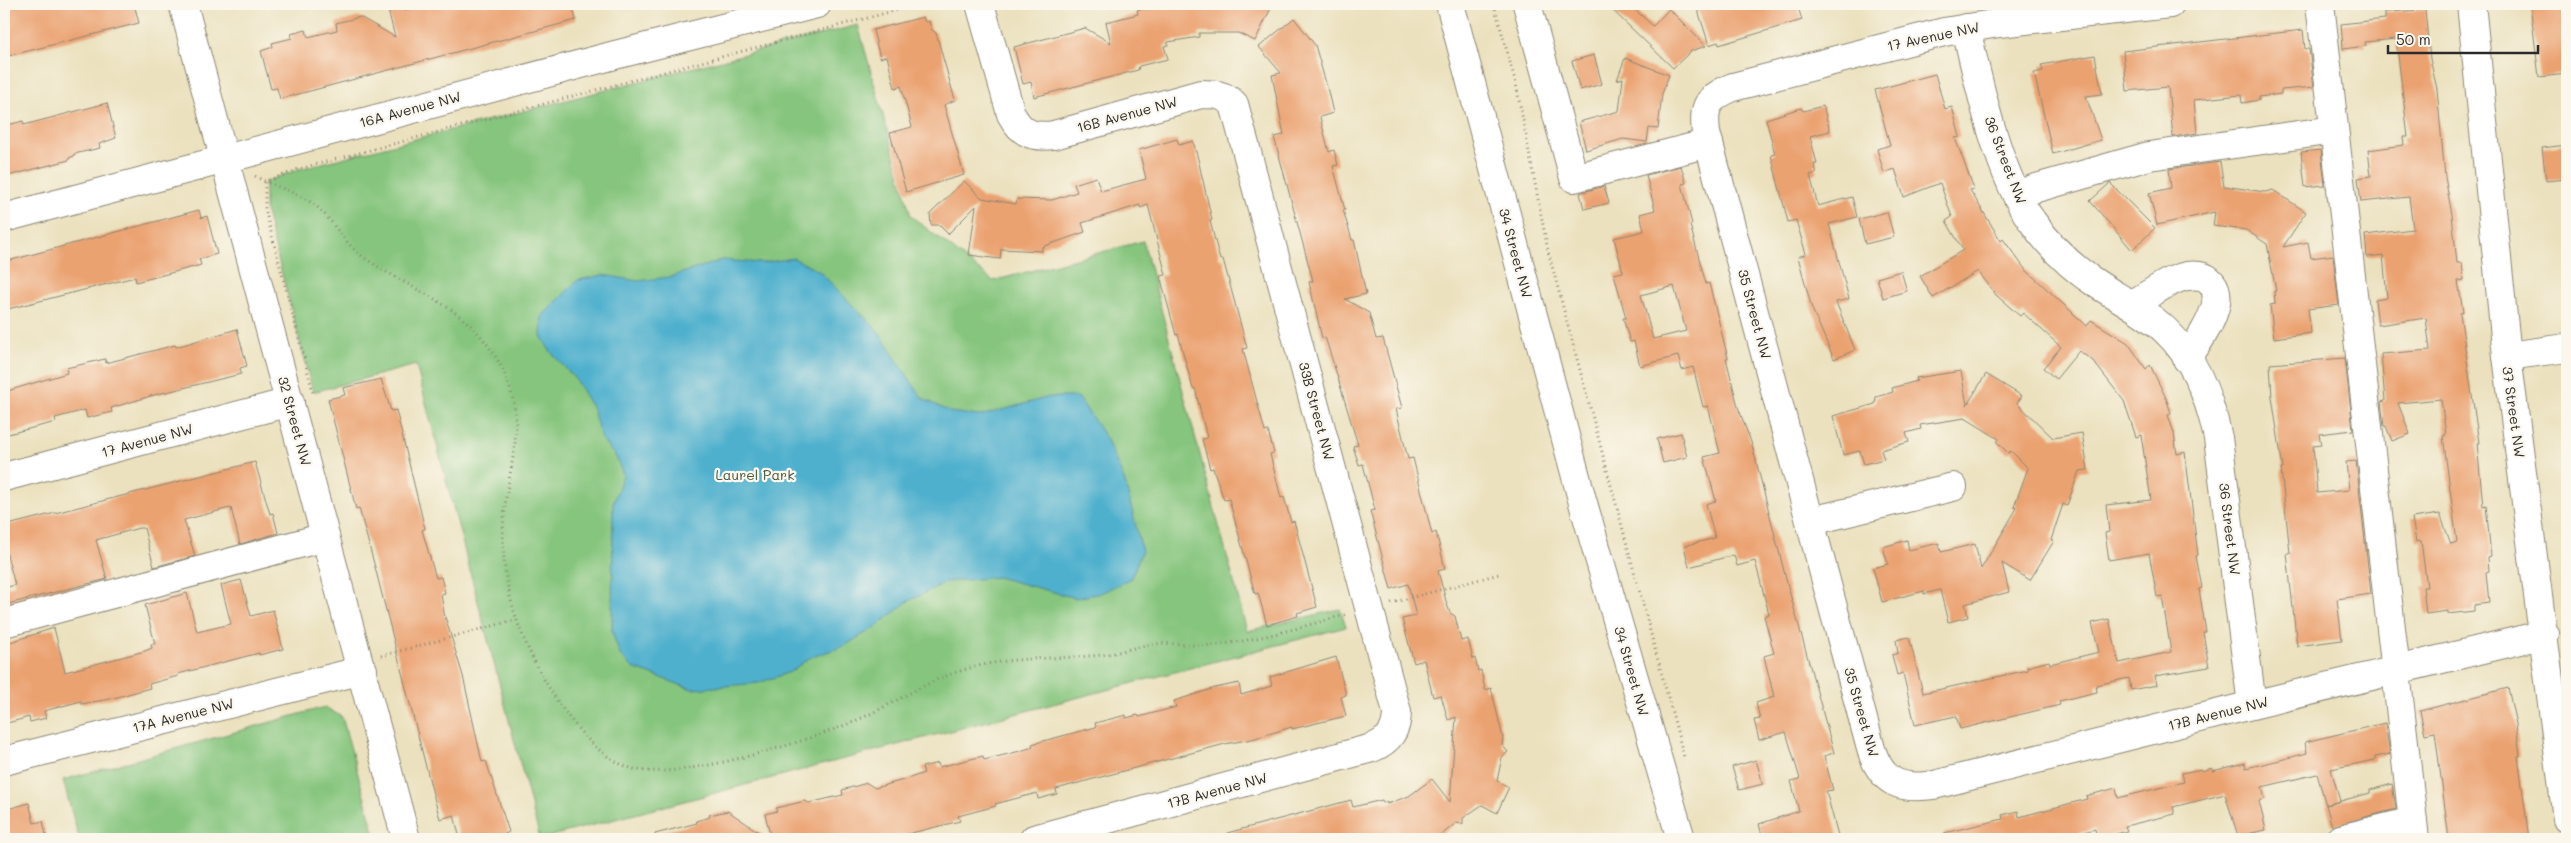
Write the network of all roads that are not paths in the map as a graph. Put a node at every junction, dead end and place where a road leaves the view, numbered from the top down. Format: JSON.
{"nodes":[{"id":1,"x":183,"y":4,"type":"edge"},
{"id":2,"x":817,"y":4,"type":"edge"},
{"id":3,"x":980,"y":4,"type":"edge"},
{"id":4,"x":1450,"y":4,"type":"edge"},
{"id":5,"x":1527,"y":4,"type":"edge"},
{"id":6,"x":2170,"y":4,"type":"edge"},
{"id":7,"x":2320,"y":4,"type":"edge"},
{"id":8,"x":2471,"y":4,"type":"edge"},
{"id":9,"x":1966,"y":28,"type":"junction"},
{"id":10,"x":1226,"y":96,"type":"joint"},
{"id":11,"x":1707,"y":106,"type":"joint"},
{"id":12,"x":2334,"y":130,"type":"junction"},
{"id":13,"x":1709,"y":143,"type":"junction"},
{"id":14,"x":226,"y":158,"type":"junction"},
{"id":15,"x":2017,"y":196,"type":"junction"},
{"id":16,"x":4,"y":218,"type":"edge"},
{"id":17,"x":2132,"y":304,"type":"junction"},
{"id":18,"x":2567,"y":348,"type":"edge"},
{"id":19,"x":2507,"y":356,"type":"junction"},
{"id":20,"x":2187,"y":359,"type":"junction"},
{"id":21,"x":302,"y":397,"type":"junction"},
{"id":22,"x":4,"y":477,"type":"edge"},
{"id":23,"x":1953,"y":487,"type":"dead end"},
{"id":24,"x":1583,"y":503,"type":"junction"},
{"id":25,"x":1810,"y":521,"type":"junction"},
{"id":26,"x":325,"y":536,"type":"junction"},
{"id":27,"x":4,"y":623,"type":"edge"},
{"id":28,"x":2545,"y":634,"type":"junction"},
{"id":29,"x":362,"y":666,"type":"junction"},
{"id":30,"x":2395,"y":671,"type":"junction"},
{"id":31,"x":2252,"y":705,"type":"junction"},
{"id":32,"x":1394,"y":730,"type":"joint"},
{"id":33,"x":4,"y":761,"type":"edge"},
{"id":34,"x":1892,"y":782,"type":"joint"},
{"id":35,"x":2567,"y":819,"type":"edge"},
{"id":36,"x":2414,"y":830,"type":"edge"},
{"id":37,"x":406,"y":839,"type":"edge"},
{"id":38,"x":1034,"y":839,"type":"edge"},
{"id":39,"x":1662,"y":839,"type":"edge"},
{"id":40,"x":1681,"y":839,"type":"edge"},
{"id":41,"x":2340,"y":839,"type":"edge"}],
"edges":[{"from":1,"to":14,"type":"street","name":"32 Street NW"},
{"from":2,"to":14,"type":"street","name":"16A Avenue NW"},
{"from":3,"to":10,"type":"street","name":"16B Avenue NW"},
{"from":4,"to":24,"type":"street","name":"34 Street NW"},
{"from":5,"to":13,"type":"street"},
{"from":6,"to":9,"type":"street","name":"17 Avenue NW"},
{"from":7,"to":12,"type":"street"},
{"from":8,"to":19,"type":"street","name":"37 Street NW"},
{"from":9,"to":11,"type":"street","name":"17 Avenue NW"},
{"from":9,"to":15,"type":"street","name":"36 Street NW"},
{"from":10,"to":32,"type":"street","name":"33B Street NW"},
{"from":11,"to":13,"type":"street","name":"35 Street NW"},
{"from":12,"to":15,"type":"street"},
{"from":12,"to":30,"type":"street"},
{"from":13,"to":25,"type":"street","name":"35 Street NW"},
{"from":14,"to":16,"type":"street","name":"16A Avenue NW"},
{"from":14,"to":21,"type":"street","name":"32 Street NW"},
{"from":15,"to":17,"type":"street","name":"36 Street NW"},
{"from":17,"to":20,"type":"street","name":"36 Street NW"},
{"from":17,"to":20,"type":"street"},
{"from":18,"to":19,"type":"street"},
{"from":19,"to":28,"type":"street","name":"37 Street NW"},
{"from":20,"to":31,"type":"street","name":"36 Street NW"},
{"from":21,"to":22,"type":"street","name":"17 Avenue NW"},
{"from":21,"to":26,"type":"street","name":"32 Street NW"},
{"from":23,"to":25,"type":"street"},
{"from":24,"to":39,"type":"street","name":"34 Street NW"},
{"from":24,"to":40,"type":"street","name":"34 Street NW"},
{"from":25,"to":34,"type":"street","name":"35 Street NW"},
{"from":26,"to":27,"type":"street"},
{"from":26,"to":29,"type":"street","name":"32 Street NW"},
{"from":28,"to":30,"type":"street","name":"17B Avenue NW"},
{"from":28,"to":35,"type":"street","name":"37 Street NW"},
{"from":29,"to":33,"type":"street","name":"17A Avenue NW"},
{"from":29,"to":37,"type":"street","name":"32 Street NW"},
{"from":30,"to":31,"type":"street","name":"17B Avenue NW"},
{"from":30,"to":36,"type":"street"},
{"from":31,"to":34,"type":"street","name":"17B Avenue NW"},
{"from":32,"to":38,"type":"street","name":"17B Avenue NW"},
{"from":36,"to":41,"type":"street"}]}
